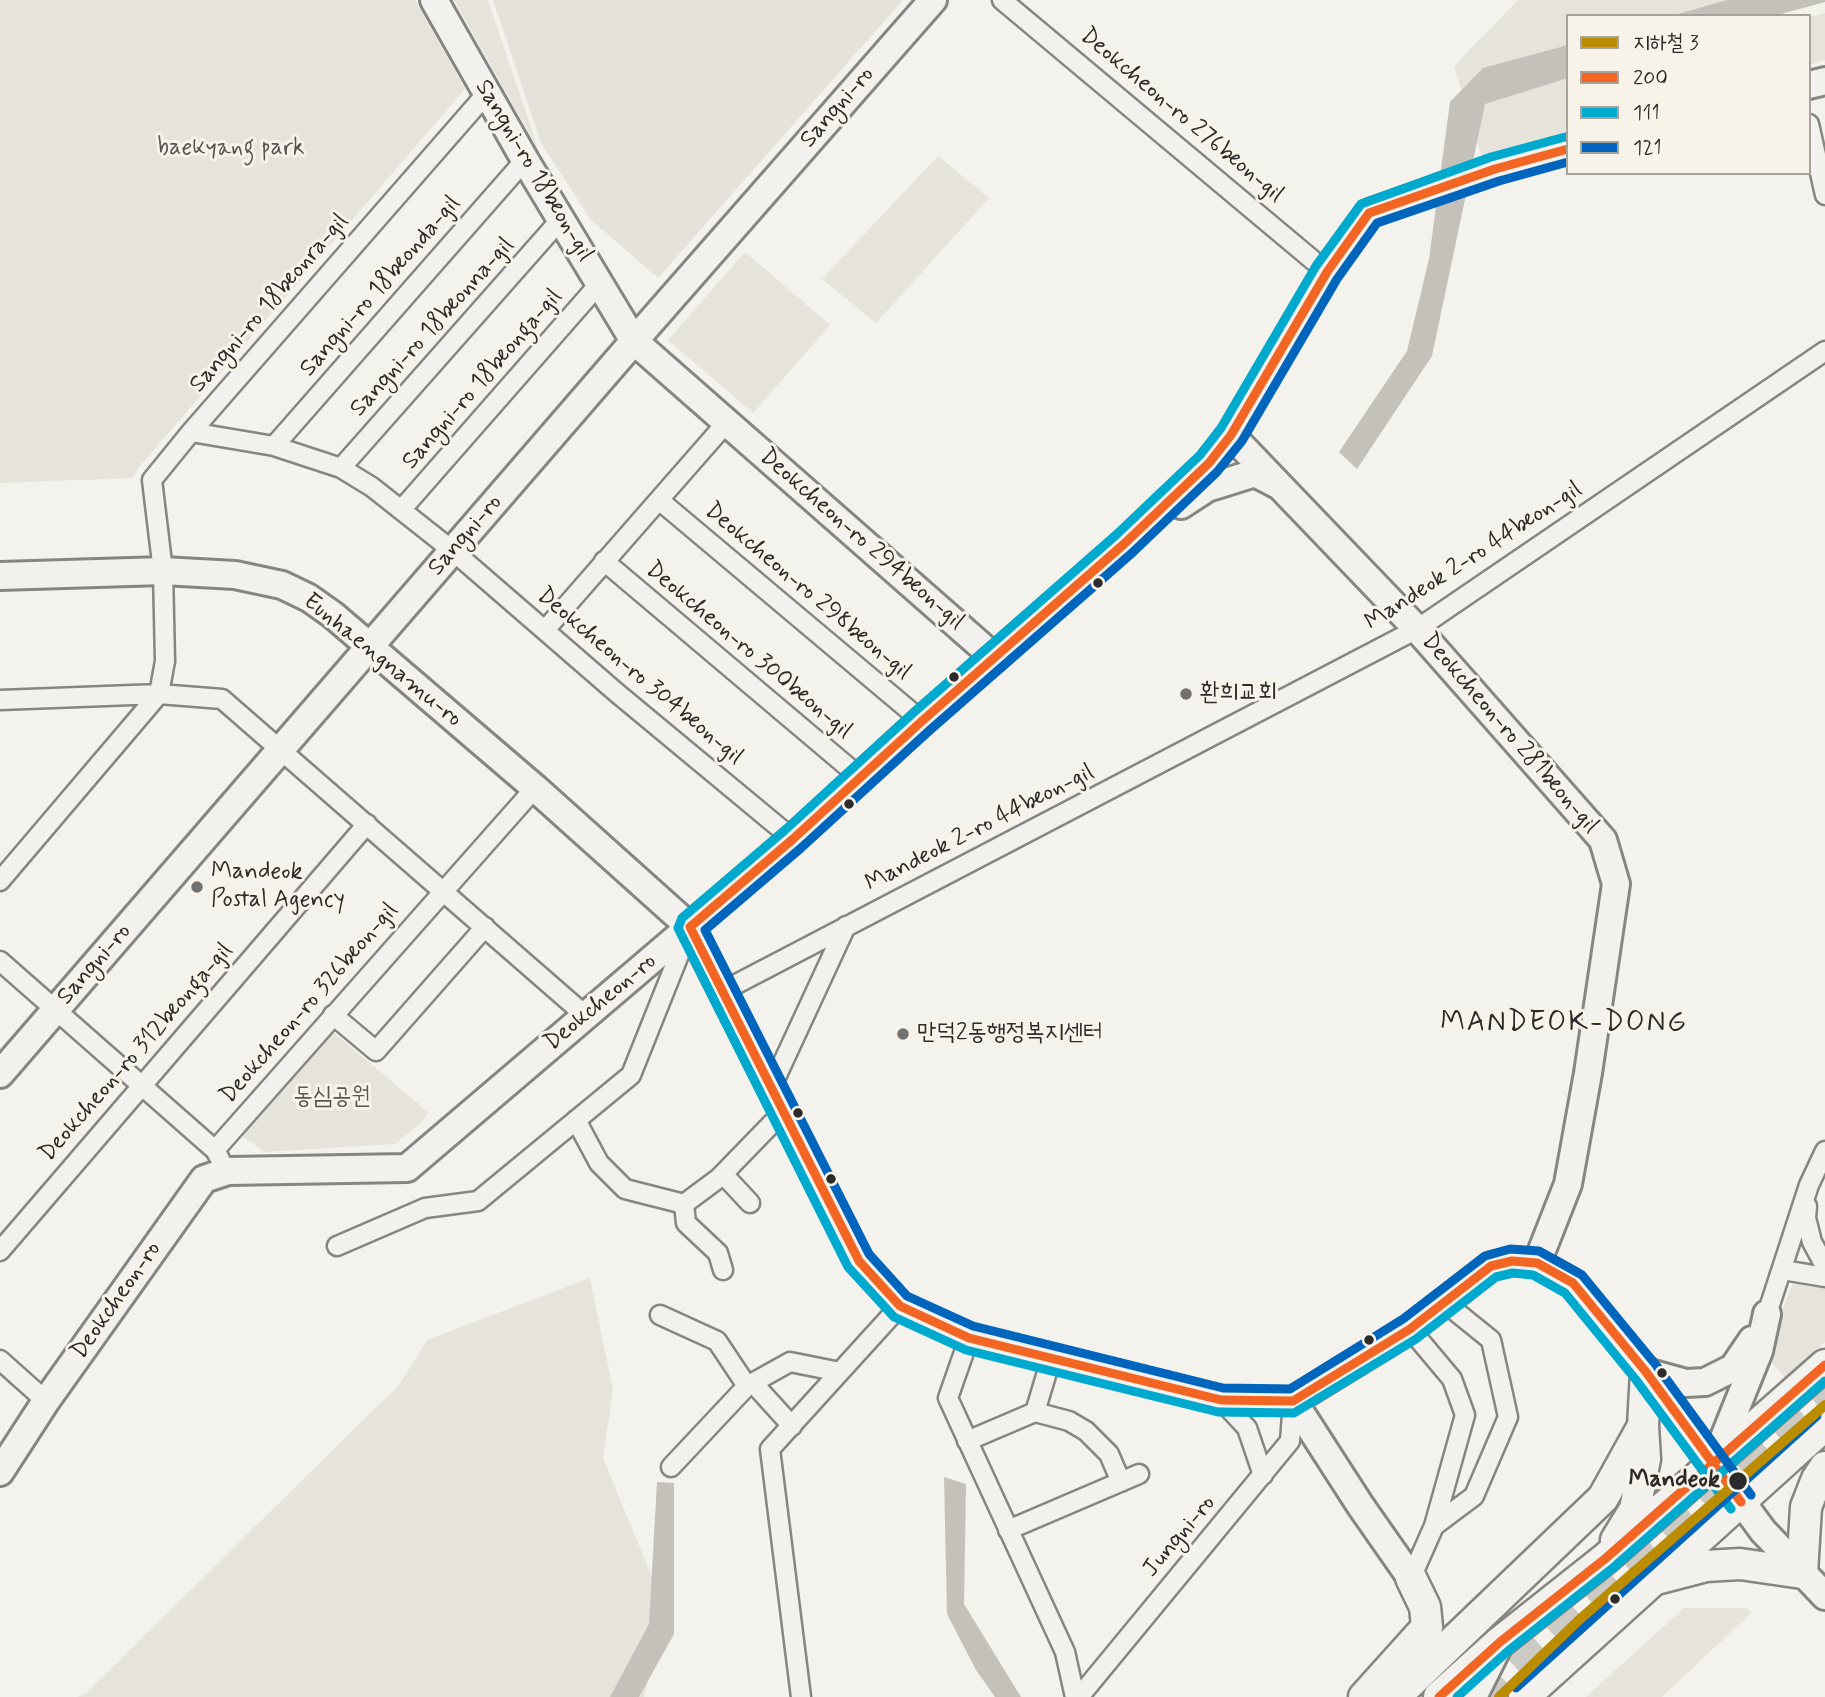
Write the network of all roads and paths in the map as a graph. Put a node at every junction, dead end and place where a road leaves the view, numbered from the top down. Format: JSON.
{"nodes":[{"id":1,"x":434,"y":0,"type":"edge"},
{"id":2,"x":933,"y":0,"type":"edge"},
{"id":3,"x":1002,"y":0,"type":"edge"},
{"id":4,"x":487,"y":93,"type":"junction"},
{"id":5,"x":1811,"y":133,"type":"edge"},
{"id":6,"x":1566,"y":150,"type":"edge"},
{"id":7,"x":526,"y":160,"type":"junction"},
{"id":8,"x":1825,"y":195,"type":"edge"},
{"id":9,"x":561,"y":219,"type":"junction"},
{"id":10,"x":1327,"y":272,"type":"junction"},
{"id":11,"x":600,"y":284,"type":"junction"},
{"id":12,"x":634,"y":341,"type":"junction"},
{"id":13,"x":1825,"y":351,"type":"edge"},
{"id":14,"x":727,"y":422,"type":"junction"},
{"id":15,"x":191,"y":432,"type":"junction"},
{"id":16,"x":1231,"y":435,"type":"junction"},
{"id":17,"x":274,"y":446,"type":"junction"},
{"id":18,"x":341,"y":468,"type":"junction"},
{"id":19,"x":1281,"y":486,"type":"junction"},
{"id":20,"x":659,"y":499,"type":"junction"},
{"id":21,"x":402,"y":509,"type":"junction"},
{"id":22,"x":1124,"y":544,"type":"junction"},
{"id":23,"x":453,"y":551,"type":"junction"},
{"id":24,"x":604,"y":561,"type":"junction"},
{"id":25,"x":163,"y":571,"type":"junction"},
{"id":26,"x":0,"y":576,"type":"edge"},
{"id":27,"x":1417,"y":629,"type":"junction"},
{"id":28,"x":545,"y":630,"type":"junction"},
{"id":29,"x":371,"y":647,"type":"junction"},
{"id":30,"x":995,"y":658,"type":"junction"},
{"id":31,"x":159,"y":694,"type":"junction"},
{"id":32,"x":0,"y":700,"type":"edge"},
{"id":33,"x":922,"y":721,"type":"junction"},
{"id":34,"x":281,"y":749,"type":"junction"},
{"id":35,"x":861,"y":778,"type":"junction"},
{"id":36,"x":535,"y":788,"type":"junction"},
{"id":37,"x":367,"y":824,"type":"junction"},
{"id":38,"x":793,"y":839,"type":"junction"},
{"id":39,"x":0,"y":881,"type":"edge"},
{"id":40,"x":443,"y":890,"type":"junction"},
{"id":41,"x":846,"y":926,"type":"junction"},
{"id":42,"x":485,"y":927,"type":"junction"},
{"id":43,"x":691,"y":927,"type":"junction"},
{"id":44,"x":0,"y":961,"type":"edge"},
{"id":45,"x":723,"y":991,"type":"junction"},
{"id":46,"x":55,"y":1011,"type":"junction"},
{"id":47,"x":332,"y":1015,"type":"junction"},
{"id":48,"x":586,"y":1016,"type":"junction"},
{"id":49,"x":0,"y":1074,"type":"edge"},
{"id":50,"x":140,"y":1086,"type":"junction"},
{"id":51,"x":772,"y":1086,"type":"junction"},
{"id":52,"x":784,"y":1111,"type":"junction"},
{"id":53,"x":576,"y":1120,"type":"junction"},
{"id":54,"x":1825,"y":1151,"type":"edge"},
{"id":55,"x":221,"y":1160,"type":"junction"},
{"id":56,"x":723,"y":1174,"type":"junction"},
{"id":57,"x":1809,"y":1185,"type":"junction"},
{"id":58,"x":750,"y":1203,"type":"dead end"},
{"id":59,"x":684,"y":1204,"type":"junction"},
{"id":60,"x":337,"y":1246,"type":"dead end"},
{"id":61,"x":0,"y":1251,"type":"edge"},
{"id":62,"x":1536,"y":1263,"type":"junction"},
{"id":63,"x":1825,"y":1266,"type":"edge"},
{"id":64,"x":1783,"y":1269,"type":"junction"},
{"id":65,"x":723,"y":1270,"type":"dead end"},
{"id":66,"x":1825,"y":1277,"type":"edge"},
{"id":67,"x":1444,"y":1302,"type":"junction"},
{"id":68,"x":900,"y":1306,"type":"junction"},
{"id":69,"x":1767,"y":1314,"type":"junction"},
{"id":70,"x":660,"y":1315,"type":"dead end"},
{"id":71,"x":1410,"y":1329,"type":"junction"},
{"id":72,"x":969,"y":1338,"type":"junction"},
{"id":73,"x":1051,"y":1359,"type":"junction"},
{"id":74,"x":0,"y":1360,"type":"edge"},
{"id":75,"x":1825,"y":1365,"type":"edge"},
{"id":76,"x":840,"y":1372,"type":"junction"},
{"id":77,"x":1646,"y":1372,"type":"junction"},
{"id":78,"x":750,"y":1385,"type":"junction"},
{"id":79,"x":1221,"y":1400,"type":"junction"},
{"id":80,"x":46,"y":1401,"type":"junction"},
{"id":81,"x":1293,"y":1401,"type":"junction"},
{"id":82,"x":1034,"y":1412,"type":"junction"},
{"id":83,"x":1825,"y":1425,"type":"edge"},
{"id":84,"x":792,"y":1426,"type":"junction"},
{"id":85,"x":1643,"y":1426,"type":"junction"},
{"id":86,"x":967,"y":1441,"type":"junction"},
{"id":87,"x":1713,"y":1465,"type":"junction"},
{"id":88,"x":671,"y":1466,"type":"dead end"},
{"id":89,"x":1825,"y":1467,"type":"edge"},
{"id":90,"x":0,"y":1472,"type":"edge"},
{"id":91,"x":1139,"y":1474,"type":"dead end"},
{"id":92,"x":1263,"y":1475,"type":"junction"},
{"id":93,"x":1121,"y":1482,"type":"junction"},
{"id":94,"x":1741,"y":1502,"type":"junction"},
{"id":95,"x":1434,"y":1526,"type":"junction"},
{"id":96,"x":1008,"y":1530,"type":"junction"},
{"id":97,"x":1606,"y":1558,"type":"junction"},
{"id":98,"x":1802,"y":1573,"type":"junction"},
{"id":99,"x":1411,"y":1578,"type":"junction"},
{"id":100,"x":1654,"y":1580,"type":"junction"},
{"id":101,"x":1825,"y":1596,"type":"edge"},
{"id":102,"x":1500,"y":1642,"type":"junction"},
{"id":103,"x":801,"y":1697,"type":"edge"},
{"id":104,"x":1077,"y":1697,"type":"edge"},
{"id":105,"x":1364,"y":1697,"type":"edge"},
{"id":106,"x":1395,"y":1697,"type":"edge"},
{"id":107,"x":1439,"y":1697,"type":"edge"},
{"id":108,"x":1473,"y":1697,"type":"edge"},
{"id":109,"x":1524,"y":1697,"type":"edge"}],
"edges":[{"from":1,"to":4,"type":"main road","name":"Sangni-ro 18beon-gil"},
{"from":2,"to":12,"type":"main road","name":"Sangni-ro"},
{"from":3,"to":10,"type":"street","name":"Deokcheon-ro 276beon-gil"},
{"from":4,"to":7,"type":"main road","name":"Sangni-ro 18beon-gil"},
{"from":4,"to":15,"type":"street","name":"Sangni-ro 18beonra-gil"},
{"from":5,"to":8,"type":"street"},
{"from":6,"to":10,"type":"main road","name":"Deokcheon-ro"},
{"from":7,"to":9,"type":"main road","name":"Sangni-ro 18beon-gil"},
{"from":7,"to":17,"type":"street","name":"Sangni-ro 18beonda-gil"},
{"from":9,"to":11,"type":"main road","name":"Sangni-ro 18beon-gil"},
{"from":9,"to":18,"type":"street","name":"Sangni-ro 18beonna-gil"},
{"from":10,"to":16,"type":"main road","name":"Deokcheon-ro"},
{"from":11,"to":12,"type":"main road","name":"Sangni-ro 18beon-gil"},
{"from":11,"to":21,"type":"street","name":"Sangni-ro 18beonga-gil"},
{"from":12,"to":14,"type":"main road","name":"Deokcheon-ro 294beon-gil"},
{"from":12,"to":23,"type":"main road","name":"Sangni-ro"},
{"from":13,"to":27,"type":"street","name":"Mandeok 2-ro 44beon-gil"},
{"from":14,"to":20,"type":"street"},
{"from":14,"to":30,"type":"main road","name":"Deokcheon-ro 294beon-gil"},
{"from":15,"to":17,"type":"street","name":"Deokcheon-ro 304beon-gil"},
{"from":15,"to":25,"type":"street","name":"Sangni-ro 18beonra-gil"},
{"from":16,"to":19,"type":"main road","name":"Deokcheon-ro 281beon-gil"},
{"from":16,"to":22,"type":"main road","name":"Deokcheon-ro"},
{"from":17,"to":18,"type":"street","name":"Deokcheon-ro 304beon-gil"},
{"from":18,"to":21,"type":"street","name":"Deokcheon-ro 304beon-gil"},
{"from":19,"to":22,"type":"main road"},
{"from":19,"to":27,"type":"main road","name":"Deokcheon-ro 281beon-gil"},
{"from":20,"to":24,"type":"street"},
{"from":20,"to":33,"type":"street","name":"Deokcheon-ro 298beon-gil"},
{"from":21,"to":23,"type":"street","name":"Deokcheon-ro 304beon-gil"},
{"from":22,"to":30,"type":"main road","name":"Deokcheon-ro"},
{"from":23,"to":28,"type":"street","name":"Deokcheon-ro 304beon-gil"},
{"from":23,"to":29,"type":"main road","name":"Sangni-ro"},
{"from":24,"to":28,"type":"street"},
{"from":24,"to":35,"type":"street","name":"Deokcheon-ro 300beon-gil"},
{"from":25,"to":26,"type":"main road","name":"Eunhaengnamu-ro"},
{"from":25,"to":29,"type":"main road","name":"Eunhaengnamu-ro"},
{"from":25,"to":31,"type":"street","name":"Sangni-ro 18beonra-gil"},
{"from":27,"to":41,"type":"street","name":"Mandeok 2-ro 44beon-gil"},
{"from":27,"to":62,"type":"main road","name":"Deokcheon-ro 281beon-gil"},
{"from":28,"to":38,"type":"street","name":"Deokcheon-ro 304beon-gil"},
{"from":29,"to":34,"type":"main road","name":"Sangni-ro"},
{"from":29,"to":36,"type":"main road","name":"Eunhaengnamu-ro"},
{"from":30,"to":33,"type":"main road","name":"Deokcheon-ro"},
{"from":31,"to":32,"type":"street"},
{"from":31,"to":34,"type":"street"},
{"from":31,"to":39,"type":"street"},
{"from":33,"to":35,"type":"main road","name":"Deokcheon-ro"},
{"from":34,"to":37,"type":"street"},
{"from":34,"to":46,"type":"main road","name":"Sangni-ro"},
{"from":35,"to":38,"type":"main road","name":"Deokcheon-ro"},
{"from":36,"to":40,"type":"street"},
{"from":36,"to":43,"type":"main road","name":"Eunhaengnamu-ro"},
{"from":37,"to":40,"type":"street"},
{"from":37,"to":50,"type":"street","name":"Deokcheon-ro 312beonga-gil"},
{"from":38,"to":43,"type":"main road","name":"Deokcheon-ro"},
{"from":40,"to":42,"type":"street"},
{"from":40,"to":47,"type":"street","name":"Deokcheon-ro 326beon-gil"},
{"from":41,"to":45,"type":"street","name":"Mandeok 2-ro 44beon-gil"},
{"from":41,"to":51,"type":"street"},
{"from":42,"to":47,"type":"street"},
{"from":42,"to":48,"type":"street"},
{"from":43,"to":45,"type":"main road"},
{"from":43,"to":48,"type":"main road","name":"Deokcheon-ro"},
{"from":43,"to":53,"type":"street"},
{"from":44,"to":46,"type":"street"},
{"from":45,"to":51,"type":"main road"},
{"from":46,"to":49,"type":"main road","name":"Sangni-ro"},
{"from":46,"to":50,"type":"street"},
{"from":47,"to":55,"type":"street","name":"Deokcheon-ro 326beon-gil"},
{"from":48,"to":55,"type":"main road","name":"Deokcheon-ro"},
{"from":50,"to":55,"type":"street"},
{"from":50,"to":61,"type":"street","name":"Deokcheon-ro 312beonga-gil"},
{"from":51,"to":52,"type":"main road"},
{"from":52,"to":56,"type":"street"},
{"from":52,"to":68,"type":"main road"},
{"from":53,"to":59,"type":"street"},
{"from":53,"to":60,"type":"street"},
{"from":54,"to":57,"type":"street"},
{"from":55,"to":80,"type":"main road","name":"Deokcheon-ro"},
{"from":56,"to":58,"type":"street"},
{"from":56,"to":59,"type":"street"},
{"from":57,"to":63,"type":"street"},
{"from":57,"to":64,"type":"street"},
{"from":59,"to":65,"type":"street"},
{"from":62,"to":67,"type":"main road"},
{"from":62,"to":77,"type":"main road"},
{"from":64,"to":66,"type":"street"},
{"from":64,"to":69,"type":"street"},
{"from":67,"to":71,"type":"main road"},
{"from":67,"to":95,"type":"street"},
{"from":68,"to":72,"type":"main road"},
{"from":68,"to":76,"type":"street"},
{"from":69,"to":77,"type":"main road"},
{"from":69,"to":87,"type":"main road"},
{"from":70,"to":78,"type":"street"},
{"from":71,"to":81,"type":"main road"},
{"from":71,"to":95,"type":"street"},
{"from":72,"to":73,"type":"main road"},
{"from":72,"to":86,"type":"street"},
{"from":73,"to":79,"type":"main road"},
{"from":73,"to":82,"type":"street"},
{"from":74,"to":80,"type":"street"},
{"from":75,"to":87,"type":"main road"},
{"from":76,"to":78,"type":"street"},
{"from":76,"to":84,"type":"street"},
{"from":77,"to":85,"type":"main road"},
{"from":77,"to":87,"type":"main road"},
{"from":78,"to":84,"type":"street"},
{"from":78,"to":88,"type":"street"},
{"from":79,"to":81,"type":"main road"},
{"from":79,"to":92,"type":"street"},
{"from":80,"to":90,"type":"main road","name":"Deokcheon-ro"},
{"from":81,"to":92,"type":"street","name":"Jungni-ro"},
{"from":81,"to":99,"type":"main road"},
{"from":82,"to":86,"type":"street"},
{"from":82,"to":93,"type":"street"},
{"from":83,"to":94,"type":"main road"},
{"from":84,"to":103,"type":"street"},
{"from":85,"to":97,"type":"main road"},
{"from":85,"to":106,"type":"main road"},
{"from":86,"to":96,"type":"street"},
{"from":87,"to":94,"type":"main road"},
{"from":87,"to":97,"type":"main road"},
{"from":89,"to":98,"type":"main road"},
{"from":91,"to":93,"type":"street"},
{"from":92,"to":104,"type":"street","name":"Jungni-ro"},
{"from":93,"to":96,"type":"street"},
{"from":94,"to":98,"type":"main road"},
{"from":94,"to":100,"type":"main road"},
{"from":95,"to":99,"type":"street"},
{"from":96,"to":104,"type":"street"},
{"from":97,"to":102,"type":"main road"},
{"from":98,"to":100,"type":"main road"},
{"from":98,"to":101,"type":"main road"},
{"from":99,"to":105,"type":"main road"},
{"from":100,"to":109,"type":"main road"},
{"from":102,"to":107,"type":"main road"},
{"from":102,"to":108,"type":"main road"}]}
